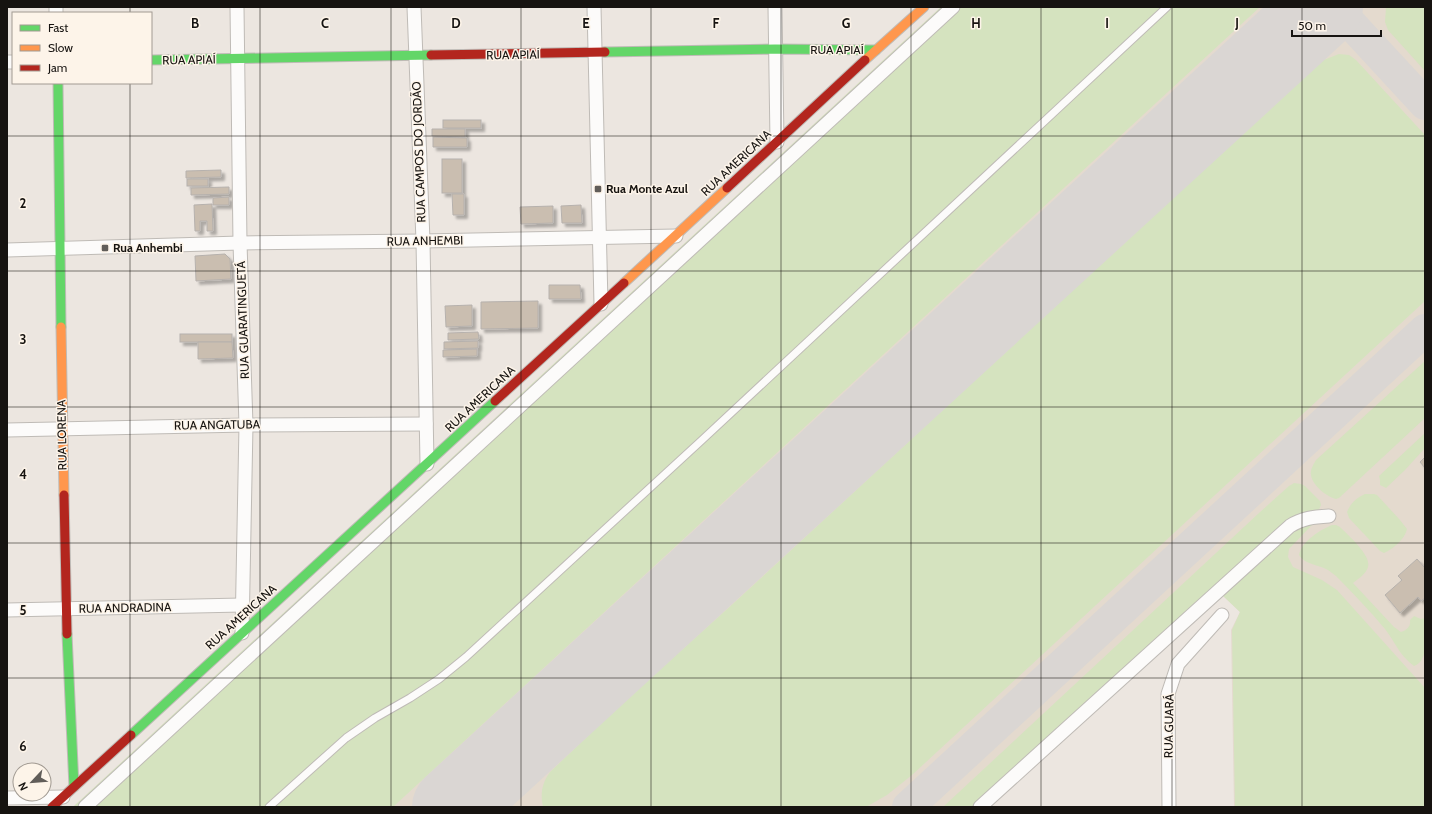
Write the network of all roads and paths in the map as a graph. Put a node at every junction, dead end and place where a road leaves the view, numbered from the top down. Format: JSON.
{"nodes":[{"id":1,"x":237,"y":7,"type":"edge"},
{"id":2,"x":414,"y":7,"type":"edge"},
{"id":3,"x":594,"y":7,"type":"edge"},
{"id":4,"x":774,"y":7,"type":"edge"},
{"id":5,"x":924,"y":7,"type":"edge"},
{"id":6,"x":953,"y":7,"type":"edge"},
{"id":7,"x":1167,"y":7,"type":"edge"},
{"id":8,"x":776,"y":49,"type":"junction"},
{"id":9,"x":876,"y":50,"type":"junction"},
{"id":10,"x":594,"y":53,"type":"junction"},
{"id":11,"x":416,"y":57,"type":"junction"},
{"id":12,"x":238,"y":59,"type":"junction"},
{"id":13,"x":152,"y":60,"type":"edge"},
{"id":14,"x":58,"y":84,"type":"edge"},
{"id":15,"x":777,"y":142,"type":"junction"},
{"id":16,"x":676,"y":236,"type":"junction"},
{"id":17,"x":600,"y":237,"type":"junction"},
{"id":18,"x":423,"y":241,"type":"junction"},
{"id":19,"x":240,"y":243,"type":"junction"},
{"id":20,"x":59,"y":249,"type":"junction"},
{"id":21,"x":7,"y":250,"type":"edge"},
{"id":22,"x":601,"y":304,"type":"junction"},
{"id":23,"x":246,"y":424,"type":"junction"},
{"id":24,"x":426,"y":424,"type":"junction"},
{"id":25,"x":62,"y":429,"type":"junction"},
{"id":26,"x":7,"y":430,"type":"edge"},
{"id":27,"x":427,"y":464,"type":"junction"},
{"id":28,"x":1329,"y":516,"type":"dead end"},
{"id":29,"x":242,"y":604,"type":"junction"},
{"id":30,"x":66,"y":609,"type":"junction"},
{"id":31,"x":7,"y":610,"type":"edge"},
{"id":32,"x":1222,"y":615,"type":"dead end"},
{"id":33,"x":242,"y":633,"type":"junction"},
{"id":34,"x":74,"y":787,"type":"junction"},
{"id":35,"x":63,"y":797,"type":"junction"},
{"id":36,"x":7,"y":798,"type":"edge"},
{"id":37,"x":52,"y":807,"type":"edge"},
{"id":38,"x":85,"y":807,"type":"edge"},
{"id":39,"x":269,"y":807,"type":"edge"},
{"id":40,"x":980,"y":807,"type":"edge"},
{"id":41,"x":1168,"y":807,"type":"edge"}],
"edges":[{"from":1,"to":12,"type":"street","name":"RUA GUARATINGUETÁ"},
{"from":2,"to":11,"type":"street","name":"RUA CAMPOS DO JORDÃO"},
{"from":3,"to":10,"type":"street"},
{"from":4,"to":8,"type":"street"},
{"from":5,"to":9,"type":"street","name":"RUA AMERICANA"},
{"from":6,"to":38,"type":"street"},
{"from":7,"to":39,"type":"lane"},
{"from":8,"to":9,"type":"street","name":"RUA APIAÍ"},
{"from":8,"to":10,"type":"street","name":"RUA APIAÍ"},
{"from":8,"to":15,"type":"street"},
{"from":9,"to":15,"type":"street","name":"RUA AMERICANA"},
{"from":10,"to":11,"type":"street","name":"RUA APIAÍ"},
{"from":10,"to":17,"type":"street"},
{"from":11,"to":12,"type":"street","name":"RUA APIAÍ"},
{"from":11,"to":18,"type":"street","name":"RUA CAMPOS DO JORDÃO"},
{"from":12,"to":13,"type":"street","name":"RUA APIAÍ"},
{"from":12,"to":19,"type":"street","name":"RUA GUARATINGUETÁ"},
{"from":14,"to":20,"type":"street","name":"RUA LORENA"},
{"from":15,"to":16,"type":"street","name":"RUA AMERICANA"},
{"from":16,"to":17,"type":"street","name":"RUA ANHEMBI"},
{"from":16,"to":22,"type":"street","name":"RUA AMERICANA"},
{"from":17,"to":18,"type":"street","name":"RUA ANHEMBI"},
{"from":17,"to":22,"type":"street"},
{"from":18,"to":19,"type":"street","name":"RUA ANHEMBI"},
{"from":18,"to":24,"type":"street","name":"RUA CAMPOS DO JORDÃO"},
{"from":19,"to":20,"type":"street","name":"RUA ANHEMBI"},
{"from":19,"to":23,"type":"street","name":"RUA GUARATINGUETÁ"},
{"from":20,"to":21,"type":"street","name":"RUA ANHEMBI"},
{"from":20,"to":25,"type":"street","name":"RUA LORENA"},
{"from":22,"to":27,"type":"street","name":"RUA AMERICANA"},
{"from":23,"to":24,"type":"street","name":"RUA ANGATUBA"},
{"from":23,"to":25,"type":"street","name":"RUA ANGATUBA"},
{"from":23,"to":29,"type":"street","name":"RUA GUARATINGUETÁ"},
{"from":24,"to":27,"type":"street","name":"RUA CAMPOS DO JORDÃO"},
{"from":25,"to":26,"type":"street","name":"RUA ANGATUBA"},
{"from":25,"to":30,"type":"street","name":"RUA LORENA"},
{"from":27,"to":33,"type":"street","name":"RUA AMERICANA"},
{"from":28,"to":40,"type":"street"},
{"from":29,"to":30,"type":"street","name":"RUA ANDRADINA"},
{"from":29,"to":33,"type":"street","name":"RUA GUARATINGUETÁ"},
{"from":30,"to":31,"type":"street","name":"RUA ANDRADINA"},
{"from":30,"to":34,"type":"street","name":"RUA LORENA"},
{"from":32,"to":41,"type":"street","name":"RUA GUARÁ"},
{"from":33,"to":34,"type":"street","name":"RUA AMERICANA"},
{"from":34,"to":35,"type":"street","name":"RUA AMERICANA"},
{"from":35,"to":36,"type":"street"},
{"from":35,"to":37,"type":"street","name":"RUA AMERICANA"}]}
